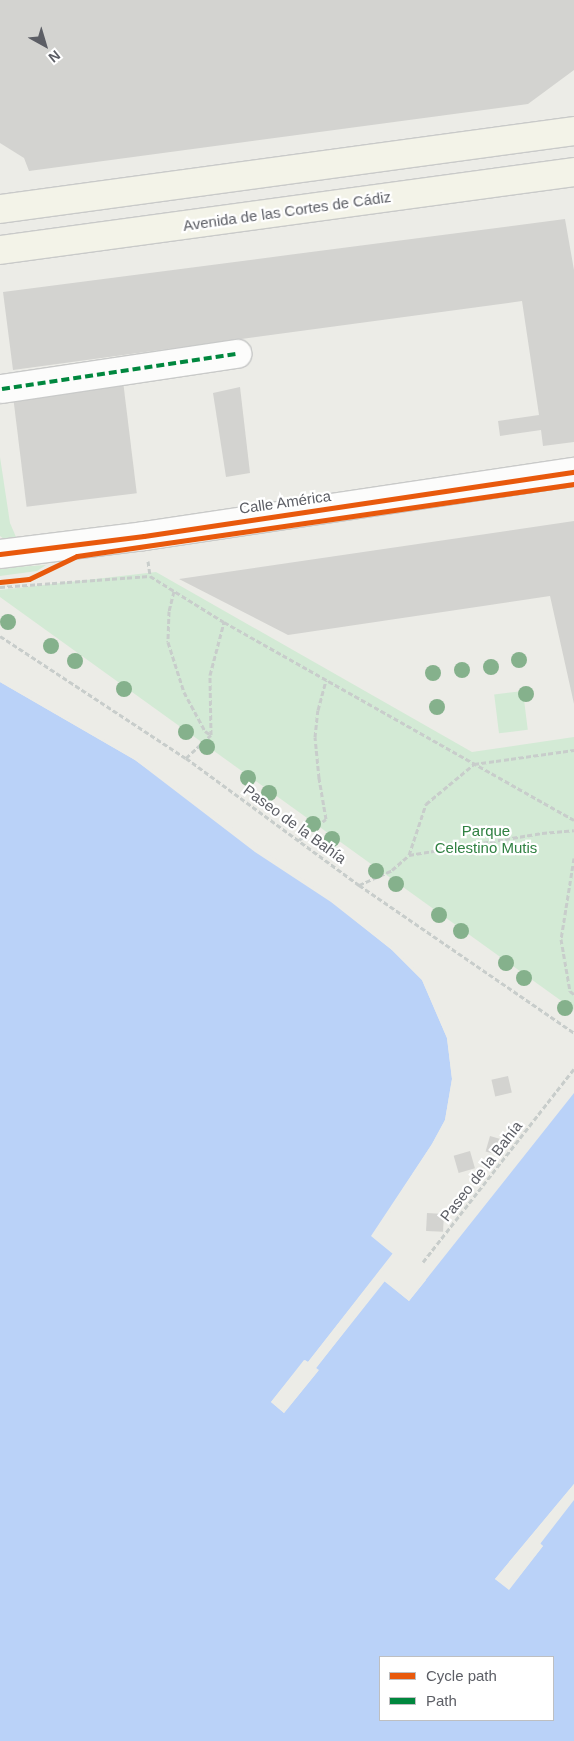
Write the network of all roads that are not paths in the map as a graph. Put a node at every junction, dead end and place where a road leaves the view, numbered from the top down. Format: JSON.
{"nodes":[{"id":1,"x":574,"y":131,"type":"edge"},
{"id":2,"x":574,"y":172,"type":"edge"},
{"id":3,"x":0,"y":196,"type":"edge"},
{"id":4,"x":53,"y":202,"type":"junction"},
{"id":5,"x":0,"y":209,"type":"edge"},
{"id":6,"x":0,"y":250,"type":"edge"},
{"id":7,"x":237,"y":354,"type":"dead end"},
{"id":8,"x":2,"y":389,"type":"dead end"},
{"id":9,"x":574,"y":472,"type":"edge"},
{"id":10,"x":0,"y":554,"type":"edge"}],
"edges":[{"from":1,"to":4,"type":"main road"},
{"from":2,"to":6,"type":"main road","name":"Avenida de las Cortes de Cádiz"},
{"from":3,"to":4,"type":"main road"},
{"from":4,"to":5,"type":"main road"},
{"from":7,"to":8,"type":"street"},
{"from":9,"to":10,"type":"street","name":"Calle América"}]}
